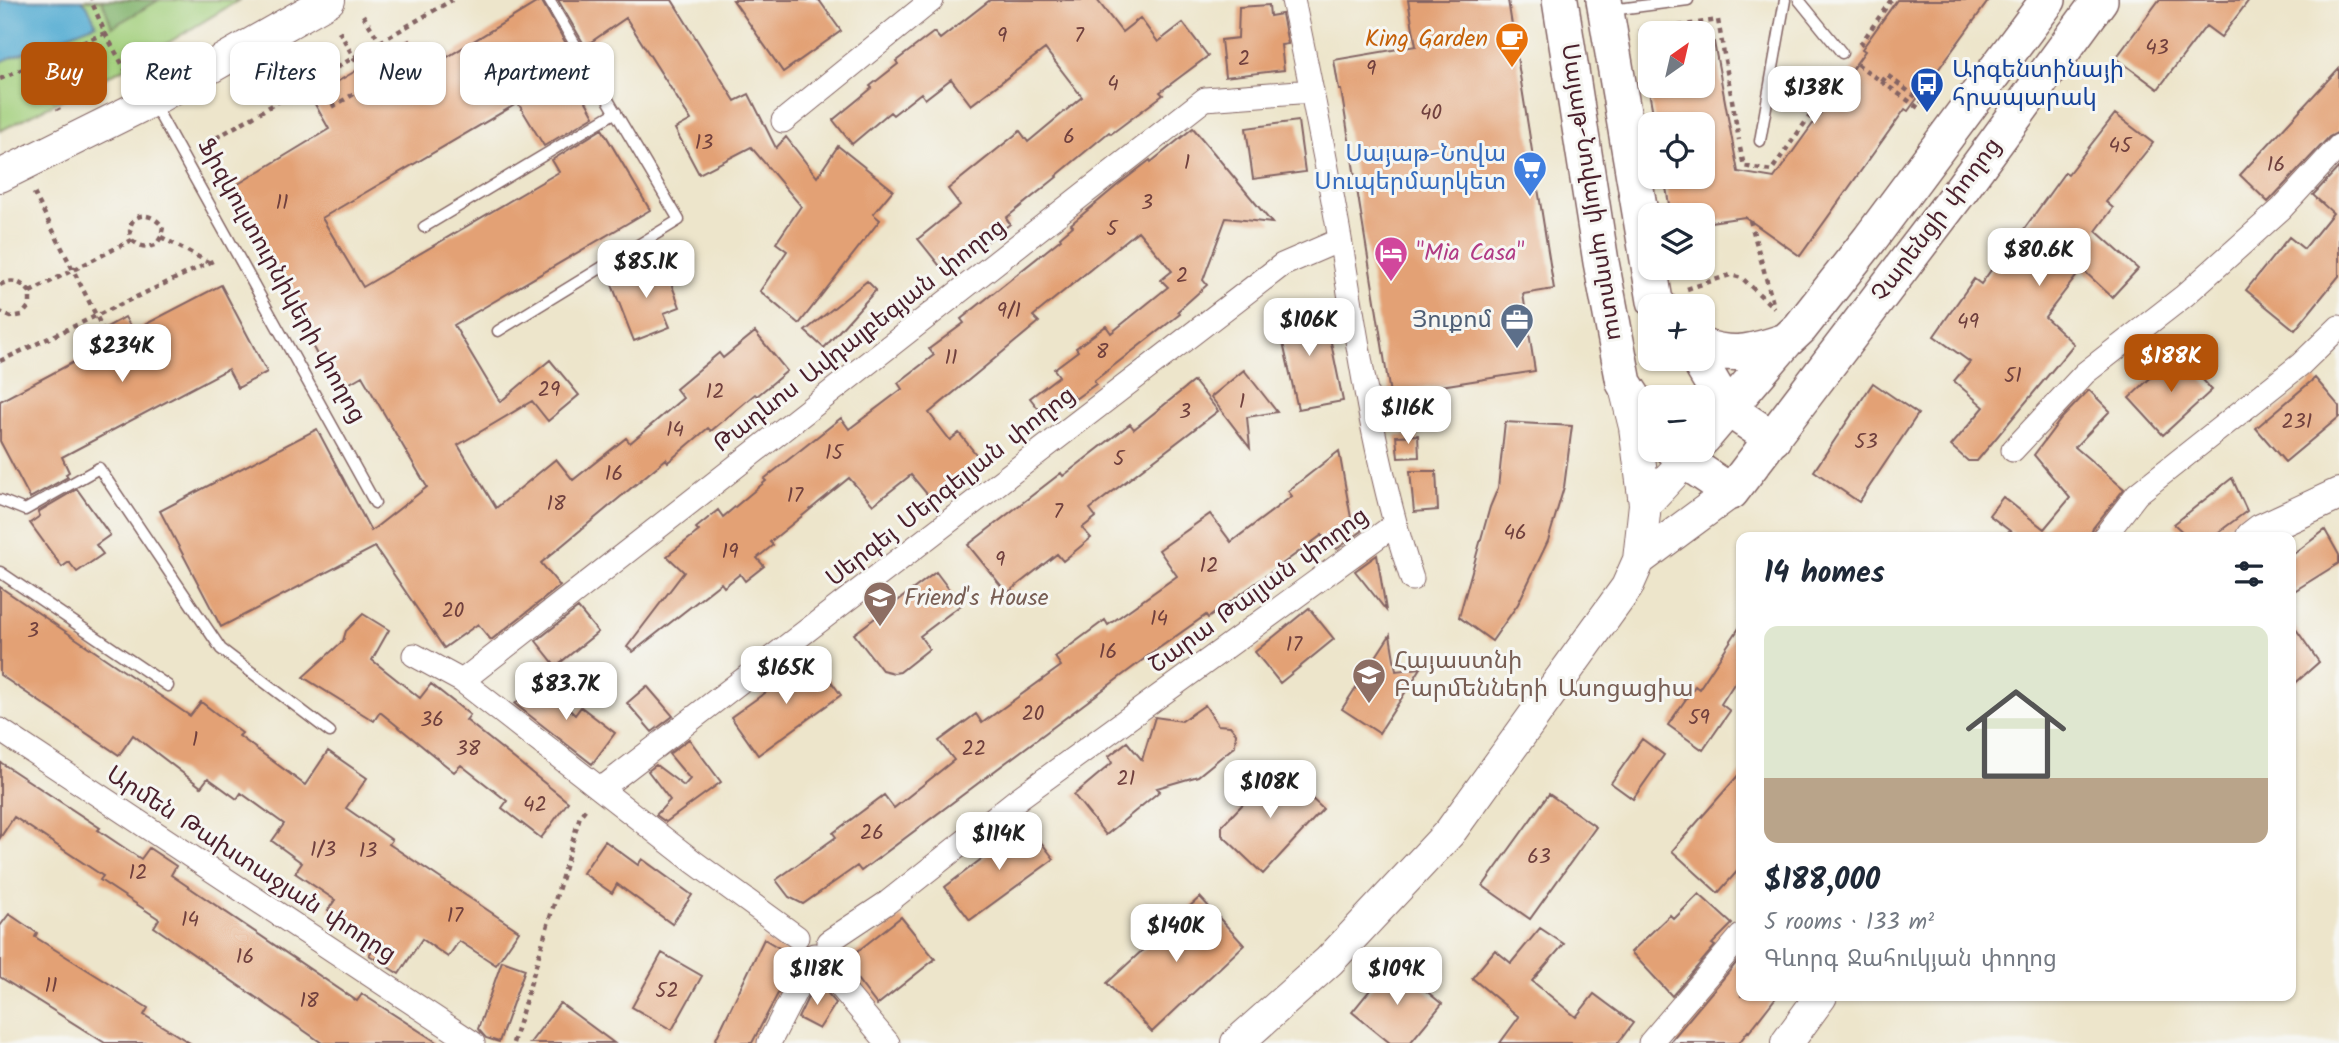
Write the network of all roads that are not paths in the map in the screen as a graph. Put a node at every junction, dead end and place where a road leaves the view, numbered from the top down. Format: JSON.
{"nodes":[{"id":1,"x":292,"y":0,"type":"edge"},
{"id":2,"x":549,"y":0,"type":"edge"},
{"id":3,"x":932,"y":0,"type":"edge"},
{"id":4,"x":1293,"y":0,"type":"edge"},
{"id":5,"x":1560,"y":0,"type":"edge"},
{"id":6,"x":1688,"y":0,"type":"edge"},
{"id":7,"x":1785,"y":0,"type":"edge"},
{"id":8,"x":1799,"y":0,"type":"edge"},
{"id":9,"x":2048,"y":0,"type":"edge"},
{"id":10,"x":2100,"y":0,"type":"edge"},
{"id":11,"x":1605,"y":5,"type":"edge"},
{"id":12,"x":333,"y":15,"type":"edge"},
{"id":13,"x":216,"y":43,"type":"edge"},
{"id":14,"x":1842,"y":53,"type":"dead end"},
{"id":15,"x":216,"y":58,"type":"edge"},
{"id":16,"x":1312,"y":91,"type":"junction"},
{"id":17,"x":121,"y":96,"type":"edge"},
{"id":18,"x":121,"y":98,"type":"edge"},
{"id":19,"x":151,"y":105,"type":"edge"},
{"id":20,"x":616,"y":112,"type":"junction"},
{"id":21,"x":783,"y":121,"type":"dead end"},
{"id":22,"x":1760,"y":141,"type":"dead end"},
{"id":23,"x":2339,"y":146,"type":"edge"},
{"id":24,"x":0,"y":158,"type":"edge"},
{"id":25,"x":0,"y":176,"type":"edge"},
{"id":26,"x":424,"y":227,"type":"dead end"},
{"id":27,"x":1340,"y":240,"type":"junction"},
{"id":28,"x":1654,"y":294,"type":"edge"},
{"id":29,"x":2339,"y":327,"type":"edge"},
{"id":30,"x":498,"y":331,"type":"dead end"},
{"id":31,"x":1786,"y":341,"type":"junction"},
{"id":32,"x":1715,"y":351,"type":"edge"},
{"id":33,"x":1637,"y":394,"type":"edge"},
{"id":34,"x":1715,"y":400,"type":"edge"},
{"id":35,"x":1715,"y":404,"type":"edge"},
{"id":36,"x":1773,"y":439,"type":"junction"},
{"id":37,"x":2013,"y":450,"type":"dead end"},
{"id":38,"x":1679,"y":462,"type":"edge"},
{"id":39,"x":1701,"y":462,"type":"edge"},
{"id":40,"x":1731,"y":492,"type":"junction"},
{"id":41,"x":2339,"y":494,"type":"edge"},
{"id":42,"x":0,"y":499,"type":"edge"},
{"id":43,"x":374,"y":503,"type":"dead end"},
{"id":44,"x":1645,"y":504,"type":"junction"},
{"id":45,"x":1394,"y":525,"type":"junction"},
{"id":46,"x":2108,"y":532,"type":"edge"},
{"id":47,"x":2258,"y":532,"type":"edge"},
{"id":48,"x":1639,"y":560,"type":"junction"},
{"id":49,"x":0,"y":572,"type":"edge"},
{"id":50,"x":1412,"y":579,"type":"dead end"},
{"id":51,"x":414,"y":655,"type":"dead end"},
{"id":52,"x":462,"y":681,"type":"junction"},
{"id":53,"x":169,"y":686,"type":"dead end"},
{"id":54,"x":0,"y":730,"type":"edge"},
{"id":55,"x":330,"y":732,"type":"dead end"},
{"id":56,"x":601,"y":789,"type":"junction"},
{"id":57,"x":797,"y":937,"type":"dead end"},
{"id":58,"x":1736,"y":942,"type":"edge"},
{"id":59,"x":821,"y":949,"type":"junction"},
{"id":60,"x":1817,"y":1001,"type":"edge"},
{"id":61,"x":473,"y":1043,"type":"edge"},
{"id":62,"x":769,"y":1043,"type":"edge"},
{"id":63,"x":888,"y":1043,"type":"edge"},
{"id":64,"x":1237,"y":1043,"type":"edge"},
{"id":65,"x":1650,"y":1043,"type":"edge"},
{"id":66,"x":1787,"y":1043,"type":"edge"}],
"edges":[{"from":1,"to":13,"type":"main road"},
{"from":2,"to":20,"type":"lane"},
{"from":3,"to":21,"type":"street"},
{"from":4,"to":16,"type":"street","name":"Շարա Թալյան փողոց"},
{"from":5,"to":33,"type":"main road","name":"Սայաթ-Նովայի պողոտա"},
{"from":6,"to":11,"type":"lane"},
{"from":7,"to":22,"type":"lane"},
{"from":8,"to":14,"type":"lane"},
{"from":9,"to":31,"type":"main road","name":"Չարենցի փողոց"},
{"from":10,"to":36,"type":"main road","name":"Չարենցի փողոց"},
{"from":11,"to":28,"type":"main road","name":"Սայաթ-Նովայի պողոտա"},
{"from":12,"to":15,"type":"main road"},
{"from":16,"to":27,"type":"street","name":"Շարա Թալյան փողոց"},
{"from":16,"to":52,"type":"street","name":"Թադևոս Ավդալբեգյան փողոց"},
{"from":17,"to":24,"type":"main road"},
{"from":18,"to":25,"type":"main road"},
{"from":19,"to":43,"type":"lane","name":"Ֆիզկուլտուրնիկերի փողոց"},
{"from":20,"to":26,"type":"lane"},
{"from":20,"to":30,"type":"lane"},
{"from":23,"to":37,"type":"street"},
{"from":27,"to":45,"type":"street","name":"Շարա Թալյան փողոց"},
{"from":27,"to":56,"type":"street","name":"Սերգեյ Մերգելյան փողոց"},
{"from":29,"to":46,"type":"street"},
{"from":31,"to":32,"type":"main road"},
{"from":31,"to":34,"type":"main road","name":"Չարենցի փողոց"},
{"from":33,"to":44,"type":"main road","name":"Սայաթ-Նովայի պողոտա"},
{"from":35,"to":36,"type":"main road"},
{"from":36,"to":40,"type":"main road","name":"Չարենցի փողոց"},
{"from":38,"to":44,"type":"main road","name":"Չարենցի փողոց"},
{"from":39,"to":40,"type":"main road"},
{"from":40,"to":48,"type":"main road","name":"Չարենցի փողոց"},
{"from":41,"to":47,"type":"main road"},
{"from":42,"to":55,"type":"lane"},
{"from":44,"to":48,"type":"main road","name":"Չարենցի փողոց"},
{"from":45,"to":50,"type":"street"},
{"from":45,"to":59,"type":"street","name":"Շարա Թալյան փողոց"},
{"from":48,"to":64,"type":"main road","name":"Չարենցի փողոց"},
{"from":49,"to":53,"type":"lane"},
{"from":51,"to":52,"type":"street"},
{"from":52,"to":56,"type":"street"},
{"from":54,"to":61,"type":"street","name":"Արմեն Թախտաջյան փողոց"},
{"from":56,"to":57,"type":"street"},
{"from":58,"to":65,"type":"street"},
{"from":59,"to":62,"type":"street","name":"Շարա Թալյան փողոց"},
{"from":59,"to":63,"type":"street"},
{"from":60,"to":66,"type":"main road"}]}
